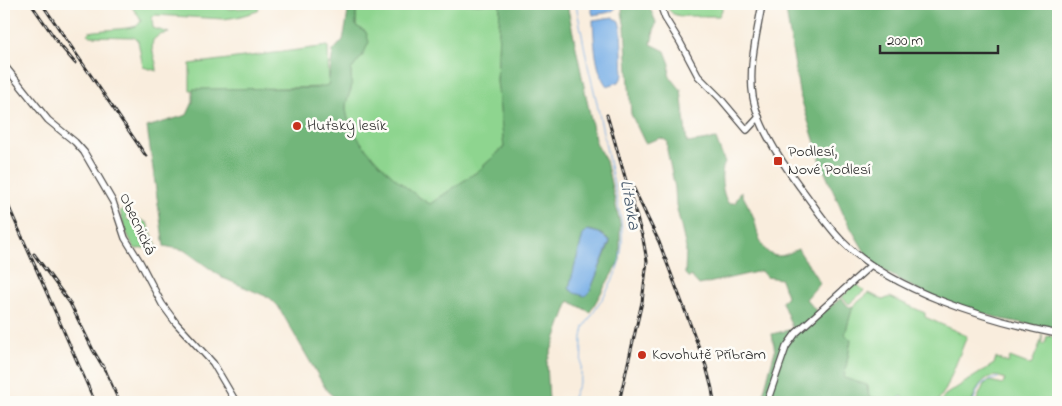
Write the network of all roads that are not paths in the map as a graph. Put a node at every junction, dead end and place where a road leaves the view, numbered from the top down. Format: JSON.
{"nodes":[{"id":1,"x":660,"y":4,"type":"edge"},
{"id":2,"x":762,"y":4,"type":"edge"},
{"id":3,"x":4,"y":65,"type":"edge"},
{"id":4,"x":759,"y":117,"type":"junction"},
{"id":5,"x":871,"y":264,"type":"junction"},
{"id":6,"x":1058,"y":334,"type":"edge"},
{"id":7,"x":236,"y":402,"type":"edge"},
{"id":8,"x":767,"y":402,"type":"edge"}],
"edges":[{"from":1,"to":4,"type":"street"},
{"from":2,"to":4,"type":"street"},
{"from":3,"to":7,"type":"street","name":"Obecnická"},
{"from":4,"to":5,"type":"street"},
{"from":5,"to":6,"type":"street"},
{"from":5,"to":8,"type":"street"}]}
